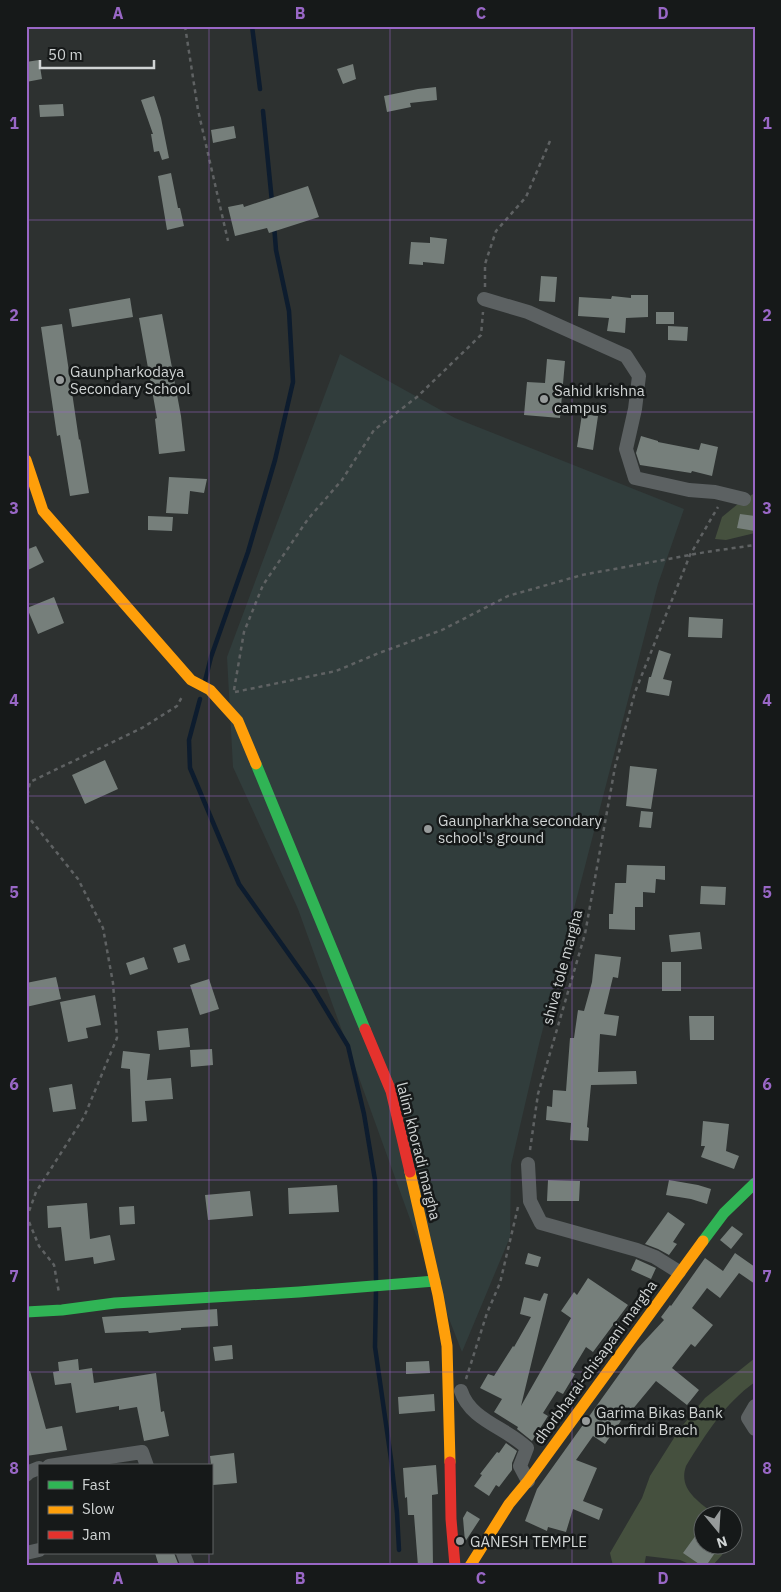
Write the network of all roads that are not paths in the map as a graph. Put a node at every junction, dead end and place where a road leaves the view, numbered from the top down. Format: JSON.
{"nodes":[{"id":1,"x":484,"y":300,"type":"road end"},
{"id":2,"x":26,"y":460,"type":"edge"},
{"id":3,"x":744,"y":499,"type":"dead end"},
{"id":4,"x":528,"y":1164,"type":"road end"},
{"id":5,"x":755,"y":1183,"type":"edge"},
{"id":6,"x":678,"y":1272,"type":"junction"},
{"id":7,"x":435,"y":1281,"type":"junction"},
{"id":8,"x":26,"y":1312,"type":"edge"},
{"id":9,"x":461,"y":1391,"type":"road end"},
{"id":10,"x":755,"y":1406,"type":"edge"},
{"id":11,"x":755,"y":1429,"type":"edge"},
{"id":12,"x":62,"y":1464,"type":"edge"},
{"id":13,"x":146,"y":1464,"type":"edge"},
{"id":14,"x":38,"y":1468,"type":"edge"},
{"id":15,"x":26,"y":1475,"type":"edge"},
{"id":16,"x":528,"y":1481,"type":"junction"},
{"id":17,"x":182,"y":1554,"type":"edge"},
{"id":18,"x":188,"y":1566,"type":"edge"},
{"id":19,"x":455,"y":1566,"type":"edge"},
{"id":20,"x":470,"y":1566,"type":"edge"}],
"edges":[{"from":1,"to":3,"type":"street"},
{"from":2,"to":7,"type":"street","name":"lalim khoradi margha"},
{"from":4,"to":6,"type":"street"},
{"from":5,"to":6,"type":"street","name":"dhorbharai-chisapani margha"},
{"from":6,"to":16,"type":"street","name":"dhorbharai-chisapani margha"},
{"from":7,"to":8,"type":"street"},
{"from":7,"to":19,"type":"street","name":"lalim khoradi margha"},
{"from":9,"to":16,"type":"street"},
{"from":10,"to":11,"type":"street"},
{"from":12,"to":13,"type":"street"},
{"from":14,"to":15,"type":"street"},
{"from":16,"to":20,"type":"street","name":"dhorbharai-chisapani margha"},
{"from":17,"to":18,"type":"street"}]}
